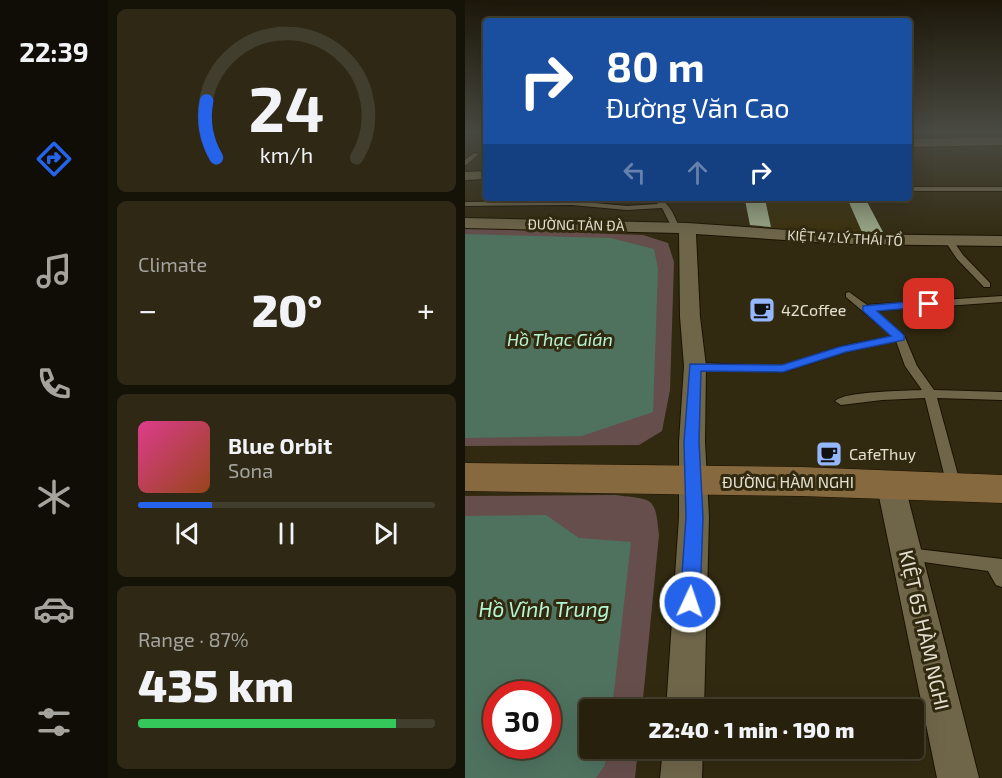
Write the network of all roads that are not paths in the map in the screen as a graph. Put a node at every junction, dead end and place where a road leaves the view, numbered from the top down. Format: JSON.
{"nodes":[{"id":1,"x":483,"y":175,"type":"edge"},
{"id":2,"x":465,"y":176,"type":"edge"},
{"id":3,"x":912,"y":189,"type":"edge"},
{"id":4,"x":1002,"y":189,"type":"edge"},
{"id":5,"x":659,"y":201,"type":"edge"},
{"id":6,"x":465,"y":204,"type":"edge"},
{"id":7,"x":665,"y":206,"type":"junction"},
{"id":8,"x":465,"y":223,"type":"edge"},
{"id":9,"x":681,"y":228,"type":"junction"},
{"id":10,"x":949,"y":241,"type":"junction"},
{"id":11,"x":1002,"y":241,"type":"edge"},
{"id":12,"x":987,"y":285,"type":"dead end"},
{"id":13,"x":849,"y":295,"type":"dead end"},
{"id":14,"x":1002,"y":299,"type":"edge"},
{"id":15,"x":867,"y":309,"type":"junction"},
{"id":16,"x":900,"y":337,"type":"junction"},
{"id":17,"x":695,"y":366,"type":"junction"},
{"id":18,"x":930,"y":393,"type":"junction"},
{"id":19,"x":1002,"y":396,"type":"edge"},
{"id":20,"x":841,"y":401,"type":"dead end"},
{"id":21,"x":465,"y":477,"type":"edge"},
{"id":22,"x":693,"y":482,"type":"junction"},
{"id":23,"x":890,"y":482,"type":"junction"},
{"id":24,"x":954,"y":486,"type":"junction"},
{"id":25,"x":1002,"y":489,"type":"edge"},
{"id":26,"x":907,"y":554,"type":"junction"},
{"id":27,"x":997,"y":565,"type":"edge"},
{"id":28,"x":1002,"y":580,"type":"edge"},
{"id":29,"x":686,"y":699,"type":"edge"},
{"id":30,"x":682,"y":759,"type":"edge"},
{"id":31,"x":681,"y":778,"type":"edge"},
{"id":32,"x":958,"y":778,"type":"edge"}],
"edges":[{"from":1,"to":2,"type":"street"},
{"from":3,"to":4,"type":"lane"},
{"from":5,"to":7,"type":"lane"},
{"from":6,"to":7,"type":"lane"},
{"from":7,"to":9,"type":"lane"},
{"from":8,"to":9,"type":"street","name":"ĐƯỜNG TẢN ĐÀ"},
{"from":9,"to":10,"type":"street","name":"KIỆT 47 LÝ THÁI TỔ"},
{"from":9,"to":17,"type":"street"},
{"from":10,"to":11,"type":"street","name":"KIỆT 47 LÝ THÁI TỔ"},
{"from":10,"to":12,"type":"lane"},
{"from":13,"to":15,"type":"lane"},
{"from":14,"to":15,"type":"lane"},
{"from":15,"to":16,"type":"lane"},
{"from":16,"to":17,"type":"lane"},
{"from":16,"to":18,"type":"lane"},
{"from":17,"to":22,"type":"street"},
{"from":18,"to":19,"type":"lane"},
{"from":18,"to":20,"type":"lane"},
{"from":18,"to":24,"type":"lane"},
{"from":21,"to":22,"type":"main road","name":"ĐƯỜNG HÀM NGHI"},
{"from":22,"to":23,"type":"main road","name":"ĐƯỜNG HÀM NGHI"},
{"from":22,"to":29,"type":"street"},
{"from":23,"to":24,"type":"main road","name":"ĐƯỜNG HÀM NGHI"},
{"from":23,"to":26,"type":"street","name":"KIỆT 65 HÀM NGHI"},
{"from":24,"to":25,"type":"main road","name":"ĐƯỜNG HÀM NGHI"},
{"from":26,"to":27,"type":"lane"},
{"from":26,"to":32,"type":"street","name":"KIỆT 65 HÀM NGHI"},
{"from":27,"to":28,"type":"lane"},
{"from":30,"to":31,"type":"street"}]}
